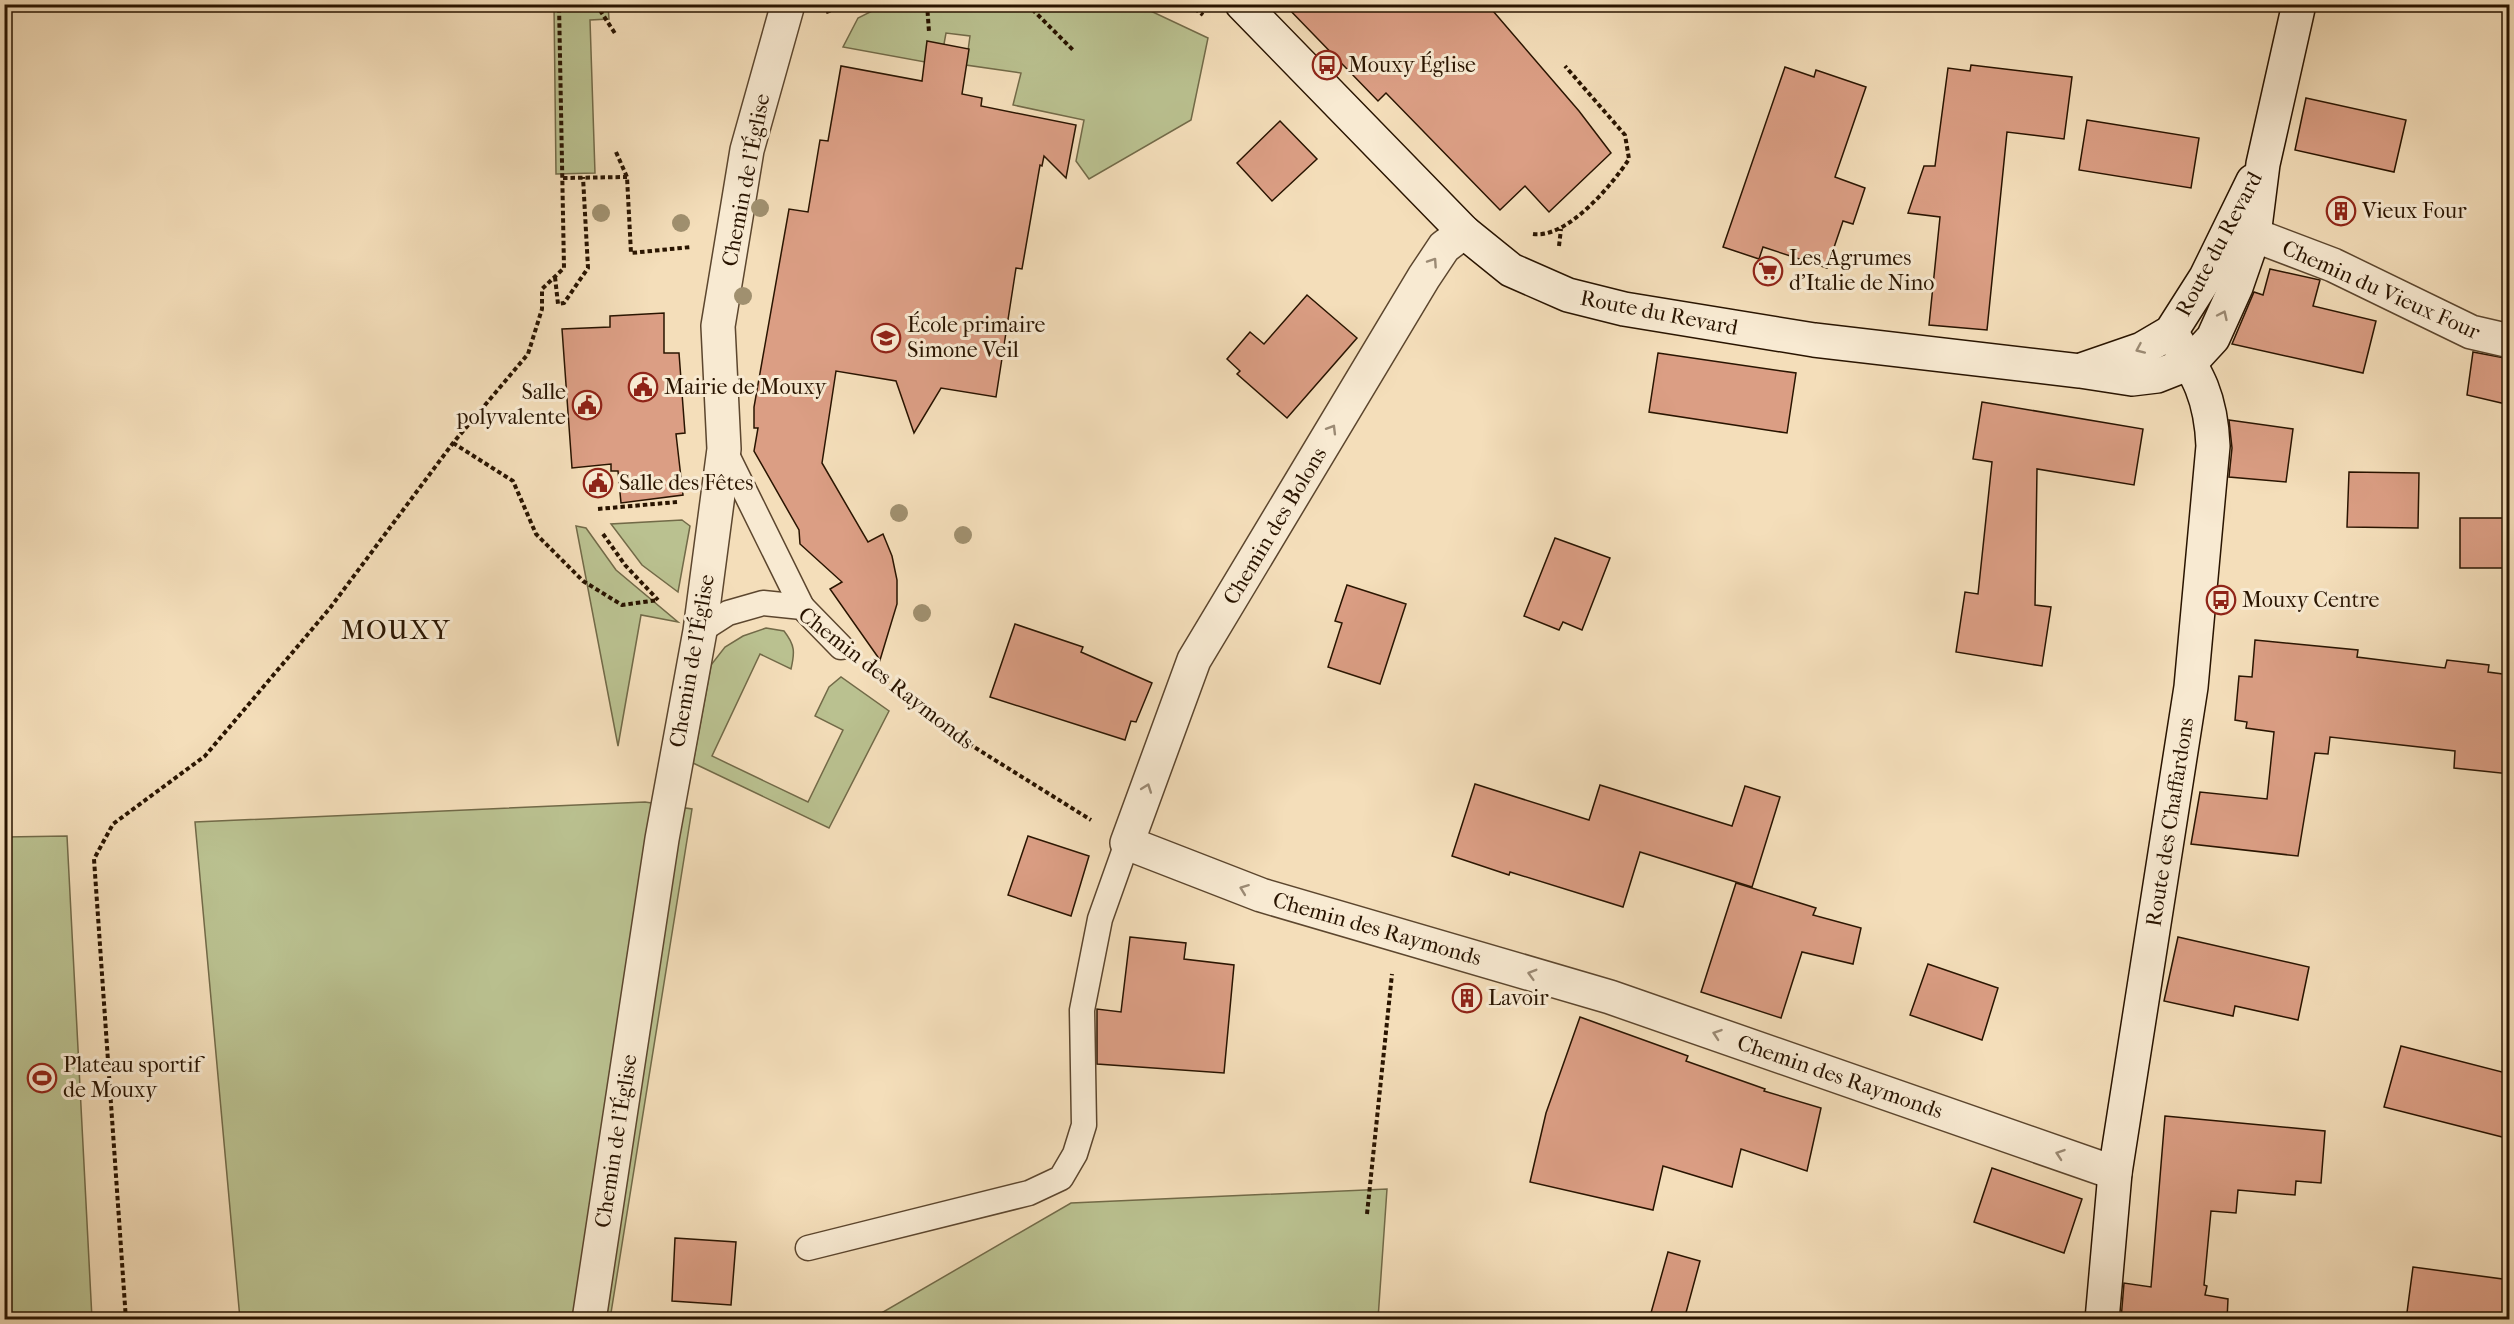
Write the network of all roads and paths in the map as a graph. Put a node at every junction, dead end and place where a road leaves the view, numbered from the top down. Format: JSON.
{"nodes":[{"id":1,"x":559,"y":4,"type":"edge"},
{"id":2,"x":596,"y":4,"type":"edge"},
{"id":3,"x":788,"y":4,"type":"edge"},
{"id":4,"x":927,"y":4,"type":"edge"},
{"id":5,"x":1026,"y":4,"type":"edge"},
{"id":6,"x":1242,"y":4,"type":"edge"},
{"id":7,"x":2299,"y":4,"type":"edge"},
{"id":8,"x":929,"y":32,"type":"dead end"},
{"id":9,"x":616,"y":34,"type":"dead end"},
{"id":10,"x":1074,"y":51,"type":"dead end"},
{"id":11,"x":1565,"y":66,"type":"dead end"},
{"id":12,"x":616,"y":152,"type":"dead end"},
{"id":13,"x":2263,"y":164,"type":"junction"},
{"id":14,"x":583,"y":177,"type":"junction"},
{"id":15,"x":627,"y":177,"type":"junction"},
{"id":16,"x":563,"y":178,"type":"junction"},
{"id":17,"x":1464,"y":232,"type":"junction"},
{"id":18,"x":1528,"y":233,"type":"dead end"},
{"id":19,"x":2254,"y":235,"type":"junction"},
{"id":20,"x":730,"y":253,"type":"junction"},
{"id":21,"x":555,"y":277,"type":"junction"},
{"id":22,"x":2171,"y":332,"type":"junction"},
{"id":23,"x":2510,"y":341,"type":"edge"},
{"id":24,"x":2190,"y":363,"type":"junction"},
{"id":25,"x":2080,"y":371,"type":"junction"},
{"id":26,"x":453,"y":443,"type":"junction"},
{"id":27,"x":724,"y":449,"type":"junction"},
{"id":28,"x":717,"y":499,"type":"junction"},
{"id":29,"x":598,"y":509,"type":"dead end"},
{"id":30,"x":603,"y":534,"type":"dead end"},
{"id":31,"x":802,"y":607,"type":"junction"},
{"id":32,"x":700,"y":631,"type":"junction"},
{"id":33,"x":841,"y":646,"type":"joint"},
{"id":34,"x":1127,"y":843,"type":"junction"},
{"id":35,"x":1396,"y":934,"type":"junction"},
{"id":36,"x":2115,"y":1173,"type":"junction"},
{"id":37,"x":1367,"y":1214,"type":"dead end"},
{"id":38,"x":808,"y":1248,"type":"dead end"},
{"id":39,"x":126,"y":1320,"type":"edge"},
{"id":40,"x":589,"y":1320,"type":"edge"},
{"id":41,"x":2102,"y":1320,"type":"edge"}],
"edges":[{"from":1,"to":16,"type":"path"},
{"from":2,"to":9,"type":"path"},
{"from":3,"to":20,"type":"street","name":"Chemin de l'Église"},
{"from":4,"to":8,"type":"path"},
{"from":5,"to":10,"type":"path"},
{"from":6,"to":17,"type":"street","name":"Route du Revard"},
{"from":7,"to":13,"type":"street","name":"Route du Revard"},
{"from":11,"to":18,"type":"path"},
{"from":12,"to":15,"type":"path"},
{"from":13,"to":19,"type":"street","name":"Route du Revard"},
{"from":13,"to":22,"type":"street","name":"Route du Revard"},
{"from":14,"to":15,"type":"path"},
{"from":14,"to":16,"type":"path"},
{"from":14,"to":21,"type":"path"},
{"from":15,"to":20,"type":"path"},
{"from":16,"to":21,"type":"path"},
{"from":17,"to":25,"type":"street","name":"Route du Revard"},
{"from":34,"to":17,"type":"street","name":"Chemin des Bolons","one_way":true},
{"from":19,"to":23,"type":"street","name":"Chemin du Vieux Four"},
{"from":24,"to":19,"type":"street","name":"Route du Revard","one_way":true},
{"from":20,"to":27,"type":"street","name":"Chemin de l'Église"},
{"from":21,"to":26,"type":"path"},
{"from":22,"to":24,"type":"street","name":"Route des Chaffardons"},
{"from":22,"to":25,"type":"street","name":"Route du Revard","one_way":true},
{"from":24,"to":25,"type":"street","name":"Route du Revard"},
{"from":24,"to":36,"type":"street","name":"Route des Chaffardons"},
{"from":26,"to":30,"type":"path"},
{"from":26,"to":39,"type":"path"},
{"from":27,"to":28,"type":"street","name":"Chemin de l'Église"},
{"from":27,"to":31,"type":"lane"},
{"from":28,"to":29,"type":"path"},
{"from":28,"to":32,"type":"street","name":"Chemin de l'Église"},
{"from":31,"to":32,"type":"lane","name":"Chemin des Raymonds"},
{"from":31,"to":33,"type":"lane","name":"Chemin des Raymonds"},
{"from":32,"to":40,"type":"street","name":"Chemin de l'Église"},
{"from":33,"to":34,"type":"path","name":"Chemin des Raymonds"},
{"from":35,"to":34,"type":"street","name":"Chemin des Raymonds","one_way":true},
{"from":34,"to":38,"type":"lane"},
{"from":36,"to":35,"type":"street","name":"Chemin des Raymonds","one_way":true},
{"from":35,"to":37,"type":"path"},
{"from":36,"to":41,"type":"street","name":"Route des Chaffardons"}]}
